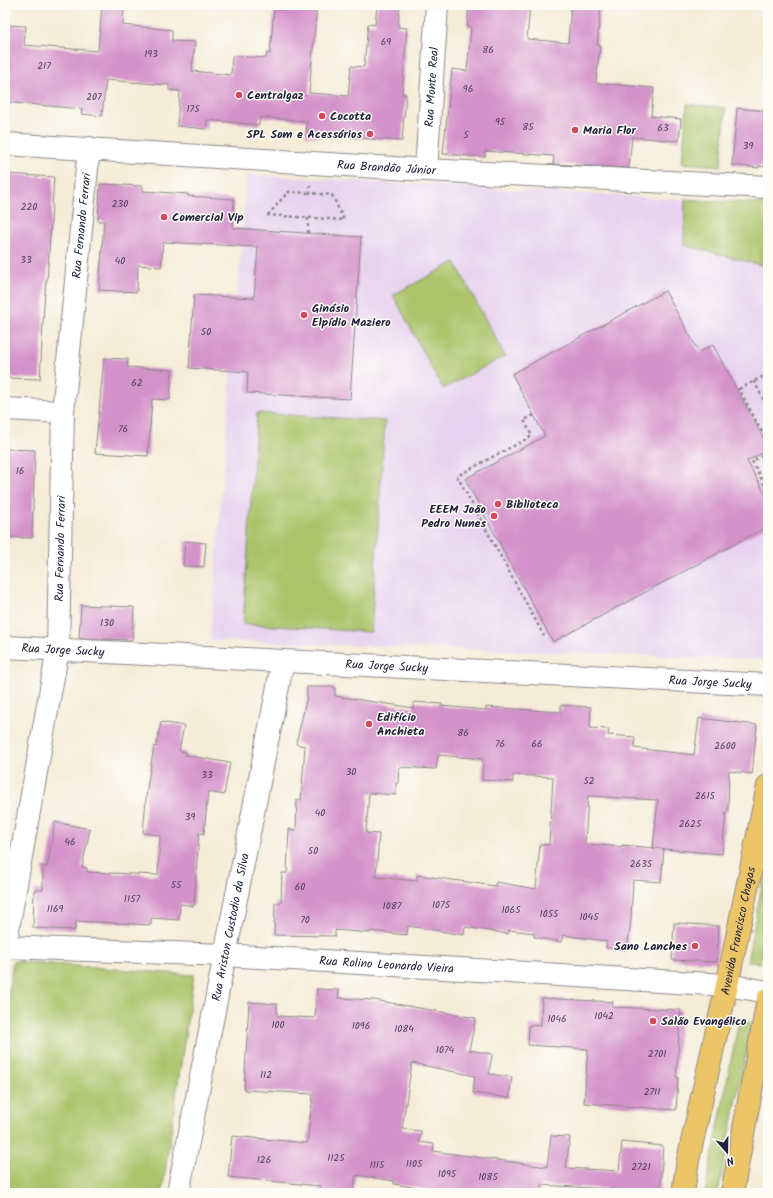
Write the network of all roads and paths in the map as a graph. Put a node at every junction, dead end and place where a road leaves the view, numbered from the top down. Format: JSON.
{"nodes":[{"id":1,"x":437,"y":5,"type":"edge"},
{"id":2,"x":5,"y":144,"type":"edge"},
{"id":3,"x":89,"y":148,"type":"junction"},
{"id":4,"x":426,"y":170,"type":"junction"},
{"id":5,"x":310,"y":179,"type":"dead end"},
{"id":6,"x":768,"y":187,"type":"edge"},
{"id":7,"x":310,"y":193,"type":"junction"},
{"id":8,"x":308,"y":218,"type":"junction"},
{"id":9,"x":308,"y":233,"type":"dead end"},
{"id":10,"x":768,"y":374,"type":"edge"},
{"id":11,"x":754,"y":381,"type":"junction"},
{"id":12,"x":768,"y":404,"type":"edge"},
{"id":13,"x":5,"y":409,"type":"edge"},
{"id":14,"x":64,"y":412,"type":"junction"},
{"id":15,"x":534,"y":415,"type":"dead end"},
{"id":16,"x":768,"y":443,"type":"edge"},
{"id":17,"x":768,"y":453,"type":"edge"},
{"id":18,"x":768,"y":491,"type":"edge"},
{"id":19,"x":544,"y":636,"type":"dead end"},
{"id":20,"x":5,"y":647,"type":"edge"},
{"id":21,"x":58,"y":649,"type":"junction"},
{"id":22,"x":283,"y":661,"type":"junction"},
{"id":23,"x":768,"y":685,"type":"edge"},
{"id":24,"x":768,"y":786,"type":"edge"},
{"id":25,"x":5,"y":947,"type":"edge"},
{"id":26,"x":225,"y":955,"type":"junction"},
{"id":27,"x":727,"y":985,"type":"junction"},
{"id":28,"x":768,"y":992,"type":"edge"},
{"id":29,"x":768,"y":999,"type":"edge"},
{"id":30,"x":178,"y":1193,"type":"edge"},
{"id":31,"x":683,"y":1193,"type":"edge"},
{"id":32,"x":732,"y":1193,"type":"edge"}],
"edges":[{"from":1,"to":4,"type":"street","name":"Rua Monte Real"},
{"from":2,"to":3,"type":"street","name":"Rua Brandão Júnior"},
{"from":3,"to":4,"type":"street","name":"Rua Brandão Júnior"},
{"from":3,"to":14,"type":"street","name":"Rua Fernando Ferrari"},
{"from":4,"to":6,"type":"street","name":"Rua Brandão Júnior"},
{"from":5,"to":7,"type":"path"},
{"from":7,"to":8,"type":"path"},
{"from":7,"to":8,"type":"path"},
{"from":8,"to":9,"type":"path"},
{"from":10,"to":11,"type":"path"},
{"from":11,"to":12,"type":"path"},
{"from":11,"to":16,"type":"path"},
{"from":13,"to":14,"type":"street"},
{"from":14,"to":21,"type":"street","name":"Rua Fernando Ferrari"},
{"from":15,"to":19,"type":"path"},
{"from":17,"to":18,"type":"path"},
{"from":20,"to":21,"type":"street","name":"Rua Jorge Sucky"},
{"from":21,"to":22,"type":"street","name":"Rua Jorge Sucky"},
{"from":21,"to":25,"type":"street","name":"Rua Fernando Ferrari"},
{"from":22,"to":23,"type":"street","name":"Rua Jorge Sucky"},
{"from":22,"to":26,"type":"street","name":"Rua Ariston Custodio da Silva"},
{"from":24,"to":27,"type":"main road","name":"Avenida Francisco Chagas"},
{"from":25,"to":26,"type":"street","name":"Rua Rolino Leonardo Vieira"},
{"from":26,"to":27,"type":"street","name":"Rua Rolino Leonardo Vieira"},
{"from":26,"to":30,"type":"street","name":"Rua Ariston Custodio da Silva"},
{"from":27,"to":28,"type":"street","name":"Rua Rolino Leonardo Vieira"},
{"from":27,"to":31,"type":"main road","name":"Avenida Francisco Chagas"},
{"from":29,"to":32,"type":"main road"}]}
